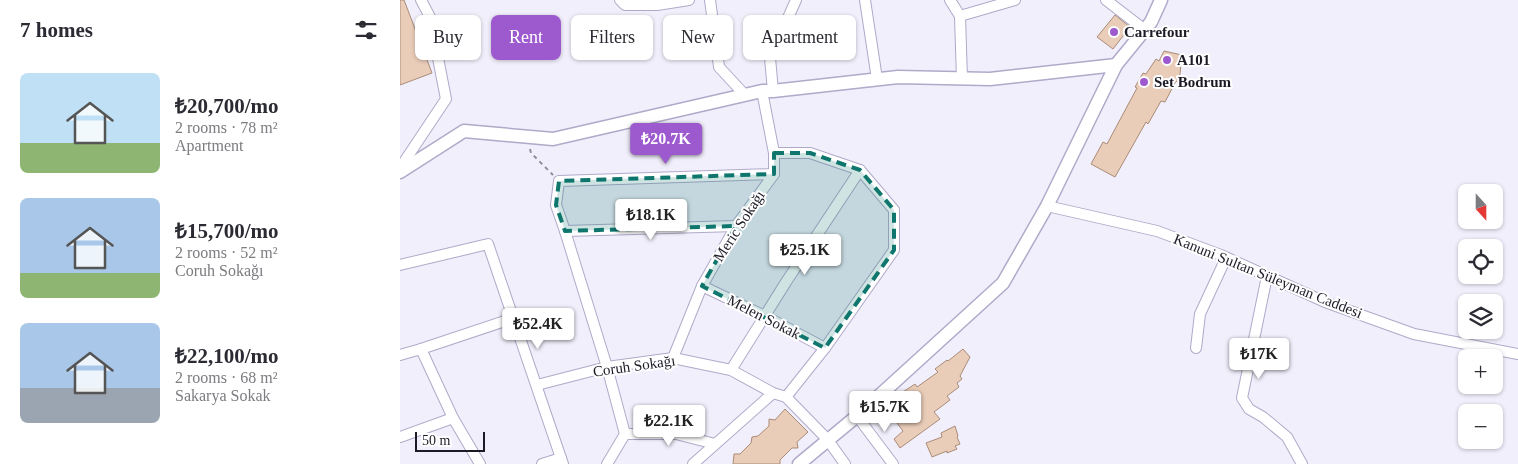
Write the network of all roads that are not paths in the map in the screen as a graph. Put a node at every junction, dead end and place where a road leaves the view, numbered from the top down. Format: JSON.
{"nodes":[{"id":1,"x":421,"y":0,"type":"edge"},
{"id":2,"x":689,"y":0,"type":"edge"},
{"id":3,"x":710,"y":0,"type":"edge"},
{"id":4,"x":796,"y":0,"type":"edge"},
{"id":5,"x":865,"y":0,"type":"edge"},
{"id":6,"x":950,"y":0,"type":"edge"},
{"id":7,"x":1015,"y":0,"type":"edge"},
{"id":8,"x":1106,"y":0,"type":"edge"},
{"id":9,"x":1161,"y":0,"type":"edge"},
{"id":10,"x":622,"y":2,"type":"edge"},
{"id":11,"x":623,"y":15,"type":"edge"},
{"id":12,"x":960,"y":16,"type":"junction"},
{"id":13,"x":1145,"y":30,"type":"junction"},
{"id":14,"x":1116,"y":65,"type":"junction"},
{"id":15,"x":877,"y":79,"type":"junction"},
{"id":16,"x":962,"y":79,"type":"junction"},
{"id":17,"x":767,"y":91,"type":"junction"},
{"id":18,"x":744,"y":94,"type":"junction"},
{"id":19,"x":774,"y":153,"type":"junction"},
{"id":20,"x":400,"y":170,"type":"edge"},
{"id":21,"x":860,"y":170,"type":"junction"},
{"id":22,"x":774,"y":174,"type":"junction"},
{"id":23,"x":1047,"y":206,"type":"junction"},
{"id":24,"x":736,"y":226,"type":"junction"},
{"id":25,"x":565,"y":231,"type":"junction"},
{"id":26,"x":1226,"y":258,"type":"junction"},
{"id":27,"x":400,"y":265,"type":"edge"},
{"id":28,"x":1267,"y":276,"type":"junction"},
{"id":29,"x":702,"y":286,"type":"junction"},
{"id":30,"x":765,"y":316,"type":"junction"},
{"id":31,"x":514,"y":318,"type":"junction"},
{"id":32,"x":825,"y":348,"type":"junction"},
{"id":33,"x":1196,"y":348,"type":"dead end"},
{"id":34,"x":421,"y":349,"type":"junction"},
{"id":35,"x":400,"y":354,"type":"edge"},
{"id":36,"x":1518,"y":354,"type":"edge"},
{"id":37,"x":673,"y":358,"type":"junction"},
{"id":38,"x":608,"y":367,"type":"junction"},
{"id":39,"x":731,"y":370,"type":"junction"},
{"id":40,"x":536,"y":385,"type":"junction"},
{"id":41,"x":773,"y":393,"type":"junction"},
{"id":42,"x":786,"y":397,"type":"junction"},
{"id":43,"x":857,"y":416,"type":"junction"},
{"id":44,"x":453,"y":418,"type":"junction"},
{"id":45,"x":625,"y":434,"type":"junction"},
{"id":46,"x":400,"y":436,"type":"edge"},
{"id":47,"x":827,"y":440,"type":"junction"},
{"id":48,"x":715,"y":444,"type":"junction"},
{"id":49,"x":562,"y":461,"type":"edge"},
{"id":50,"x":480,"y":464,"type":"edge"},
{"id":51,"x":542,"y":464,"type":"edge"},
{"id":52,"x":607,"y":464,"type":"edge"},
{"id":53,"x":693,"y":464,"type":"edge"},
{"id":54,"x":799,"y":464,"type":"edge"},
{"id":55,"x":845,"y":464,"type":"edge"},
{"id":56,"x":893,"y":464,"type":"edge"},
{"id":57,"x":1302,"y":464,"type":"edge"}],
"edges":[{"from":1,"to":20,"type":"street"},
{"from":2,"to":10,"type":"street"},
{"from":3,"to":18,"type":"street"},
{"from":4,"to":17,"type":"street","name":"Meric Sokağı"},
{"from":5,"to":15,"type":"street"},
{"from":6,"to":12,"type":"street"},
{"from":7,"to":12,"type":"street"},
{"from":8,"to":13,"type":"street"},
{"from":9,"to":13,"type":"street"},
{"from":10,"to":11,"type":"street"},
{"from":12,"to":16,"type":"street"},
{"from":13,"to":14,"type":"street"},
{"from":14,"to":16,"type":"street"},
{"from":14,"to":23,"type":"street"},
{"from":15,"to":16,"type":"street"},
{"from":15,"to":17,"type":"street"},
{"from":17,"to":18,"type":"street"},
{"from":17,"to":19,"type":"street","name":"Meric Sokağı"},
{"from":18,"to":20,"type":"street"},
{"from":19,"to":21,"type":"street"},
{"from":19,"to":22,"type":"street","name":"Meric Sokağı"},
{"from":21,"to":30,"type":"street"},
{"from":21,"to":32,"type":"street"},
{"from":22,"to":24,"type":"street","name":"Meric Sokağı"},
{"from":22,"to":25,"type":"street"},
{"from":23,"to":26,"type":"street","name":"Kanuni Sultan Süleyman Caddesi"},
{"from":23,"to":43,"type":"street"},
{"from":24,"to":25,"type":"street"},
{"from":24,"to":29,"type":"street","name":"Meric Sokağı"},
{"from":25,"to":38,"type":"street"},
{"from":26,"to":28,"type":"street","name":"Kanuni Sultan Süleyman Caddesi"},
{"from":26,"to":33,"type":"street"},
{"from":27,"to":31,"type":"street"},
{"from":28,"to":36,"type":"street","name":"Kanuni Sultan Süleyman Caddesi"},
{"from":28,"to":57,"type":"street"},
{"from":29,"to":30,"type":"street","name":"Melen Sokak"},
{"from":29,"to":37,"type":"street","name":"Meric Sokağı"},
{"from":30,"to":32,"type":"street","name":"Melen Sokak"},
{"from":30,"to":39,"type":"street"},
{"from":31,"to":34,"type":"street"},
{"from":31,"to":40,"type":"street"},
{"from":32,"to":42,"type":"street"},
{"from":34,"to":35,"type":"street"},
{"from":34,"to":44,"type":"street"},
{"from":37,"to":38,"type":"street","name":"Coruh Sokağı"},
{"from":37,"to":39,"type":"street","name":"Coruh Sokağı"},
{"from":38,"to":40,"type":"street","name":"Coruh Sokağı"},
{"from":38,"to":45,"type":"street"},
{"from":39,"to":41,"type":"street","name":"Coruh Sokağı"},
{"from":40,"to":49,"type":"street"},
{"from":41,"to":42,"type":"street","name":"Coruh Sokağı"},
{"from":41,"to":48,"type":"street"},
{"from":42,"to":47,"type":"street","name":"Coruh Sokağı"},
{"from":43,"to":47,"type":"street"},
{"from":43,"to":56,"type":"street"},
{"from":44,"to":46,"type":"street"},
{"from":44,"to":50,"type":"street"},
{"from":45,"to":48,"type":"street"},
{"from":45,"to":52,"type":"street"},
{"from":47,"to":54,"type":"street"},
{"from":47,"to":55,"type":"street","name":"Coruh Sokağı"},
{"from":48,"to":53,"type":"street"},
{"from":49,"to":51,"type":"street"}]}
